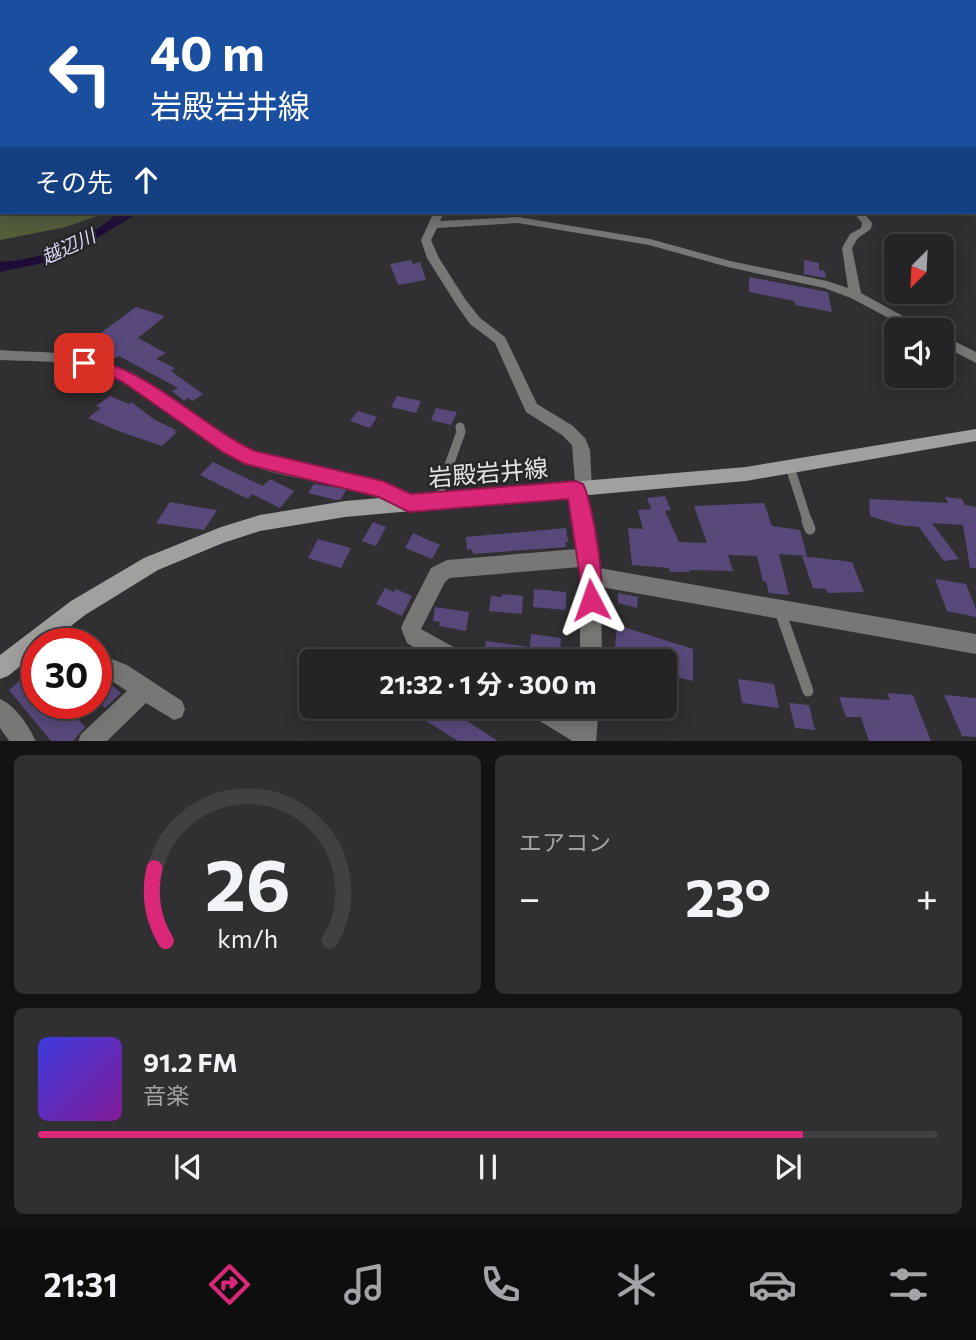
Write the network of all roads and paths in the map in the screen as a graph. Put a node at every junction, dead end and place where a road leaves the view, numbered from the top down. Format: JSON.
{"nodes":[{"id":1,"x":860,"y":214,"type":"edge"},
{"id":2,"x":436,"y":218,"type":"edge"},
{"id":3,"x":855,"y":295,"type":"junction"},
{"id":4,"x":900,"y":318,"type":"edge"},
{"id":5,"x":954,"y":346,"type":"edge"},
{"id":6,"x":0,"y":355,"type":"edge"},
{"id":7,"x":976,"y":358,"type":"edge"},
{"id":8,"x":460,"y":427,"type":"dead end"},
{"id":9,"x":976,"y":435,"type":"edge"},
{"id":10,"x":790,"y":467,"type":"junction"},
{"id":11,"x":580,"y":489,"type":"junction"},
{"id":12,"x":436,"y":501,"type":"junction"},
{"id":13,"x":409,"y":503,"type":"junction"},
{"id":14,"x":810,"y":529,"type":"dead end"},
{"id":15,"x":589,"y":567,"type":"junction"},
{"id":16,"x":780,"y":611,"type":"junction"},
{"id":17,"x":58,"y":628,"type":"edge"},
{"id":18,"x":976,"y":644,"type":"edge"},
{"id":19,"x":436,"y":649,"type":"edge"},
{"id":20,"x":591,"y":649,"type":"edge"},
{"id":21,"x":21,"y":654,"type":"edge"},
{"id":22,"x":0,"y":668,"type":"edge"},
{"id":23,"x":112,"y":670,"type":"edge"},
{"id":24,"x":144,"y":690,"type":"junction"},
{"id":25,"x":808,"y":691,"type":"dead end"},
{"id":26,"x":174,"y":709,"type":"dead end"},
{"id":27,"x":0,"y":710,"type":"edge"},
{"id":28,"x":557,"y":719,"type":"edge"},
{"id":29,"x":587,"y":719,"type":"edge"},
{"id":30,"x":586,"y":738,"type":"edge"},
{"id":31,"x":25,"y":741,"type":"edge"},
{"id":32,"x":89,"y":741,"type":"edge"}],
"edges":[{"from":1,"to":3,"type":"street"},
{"from":2,"to":3,"type":"street"},
{"from":2,"to":11,"type":"street"},
{"from":3,"to":4,"type":"street"},
{"from":5,"to":7,"type":"street"},
{"from":6,"to":13,"type":"street"},
{"from":8,"to":12,"type":"lane"},
{"from":9,"to":10,"type":"main road","name":"岩殿岩井線"},
{"from":10,"to":11,"type":"main road","name":"岩殿岩井線"},
{"from":10,"to":14,"type":"lane"},
{"from":11,"to":12,"type":"main road","name":"岩殿岩井線"},
{"from":11,"to":15,"type":"street"},
{"from":12,"to":13,"type":"main road","name":"岩殿岩井線"},
{"from":13,"to":17,"type":"main road","name":"岩殿岩井線"},
{"from":15,"to":16,"type":"street"},
{"from":15,"to":19,"type":"street"},
{"from":15,"to":20,"type":"street"},
{"from":16,"to":18,"type":"street"},
{"from":16,"to":25,"type":"lane"},
{"from":21,"to":22,"type":"main road","name":"岩殿岩井線"},
{"from":23,"to":24,"type":"street"},
{"from":24,"to":26,"type":"street"},
{"from":24,"to":32,"type":"street"},
{"from":27,"to":31,"type":"street"},
{"from":28,"to":30,"type":"street"},
{"from":29,"to":30,"type":"street"}]}
